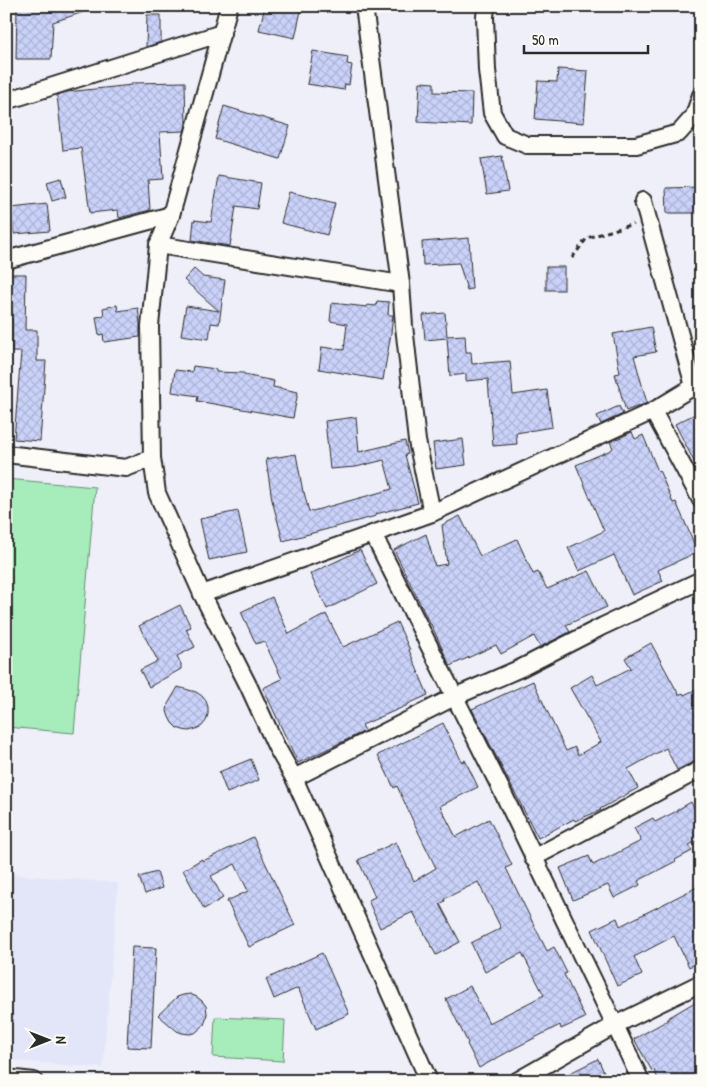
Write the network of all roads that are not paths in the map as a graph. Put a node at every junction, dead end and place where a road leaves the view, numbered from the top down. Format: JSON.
{"nodes":[{"id":1,"x":229,"y":6,"type":"edge"},
{"id":2,"x":364,"y":6,"type":"edge"},
{"id":3,"x":486,"y":6,"type":"edge"},
{"id":4,"x":222,"y":33,"type":"junction"},
{"id":5,"x":701,"y":95,"type":"edge"},
{"id":6,"x":6,"y":100,"type":"edge"},
{"id":7,"x":643,"y":201,"type":"dead end"},
{"id":8,"x":171,"y":215,"type":"junction"},
{"id":9,"x":158,"y":245,"type":"junction"},
{"id":10,"x":6,"y":260,"type":"edge"},
{"id":11,"x":401,"y":284,"type":"junction"},
{"id":12,"x":697,"y":384,"type":"edge"},
{"id":13,"x":653,"y":411,"type":"junction"},
{"id":14,"x":6,"y":454,"type":"edge"},
{"id":15,"x":152,"y":458,"type":"junction"},
{"id":16,"x":701,"y":500,"type":"edge"},
{"id":17,"x":432,"y":513,"type":"junction"},
{"id":18,"x":373,"y":534,"type":"junction"},
{"id":19,"x":701,"y":580,"type":"edge"},
{"id":20,"x":202,"y":594,"type":"junction"},
{"id":21,"x":454,"y":697,"type":"junction"},
{"id":22,"x":701,"y":769,"type":"edge"},
{"id":23,"x":294,"y":778,"type":"junction"},
{"id":24,"x":533,"y":858,"type":"junction"},
{"id":25,"x":701,"y":983,"type":"edge"},
{"id":26,"x":615,"y":1025,"type":"junction"},
{"id":27,"x":6,"y":1078,"type":"edge"},
{"id":28,"x":34,"y":1081,"type":"edge"},
{"id":29,"x":429,"y":1081,"type":"edge"},
{"id":30,"x":517,"y":1081,"type":"edge"},
{"id":31,"x":641,"y":1081,"type":"edge"}],
"edges":[{"from":1,"to":4,"type":"street"},
{"from":2,"to":11,"type":"street"},
{"from":3,"to":5,"type":"street"},
{"from":4,"to":6,"type":"street"},
{"from":4,"to":8,"type":"street"},
{"from":7,"to":12,"type":"street"},
{"from":8,"to":9,"type":"street"},
{"from":8,"to":10,"type":"street"},
{"from":9,"to":11,"type":"street"},
{"from":9,"to":15,"type":"street"},
{"from":11,"to":17,"type":"street"},
{"from":12,"to":13,"type":"street"},
{"from":13,"to":16,"type":"street"},
{"from":13,"to":17,"type":"street"},
{"from":14,"to":15,"type":"street"},
{"from":15,"to":20,"type":"street"},
{"from":17,"to":18,"type":"street"},
{"from":18,"to":20,"type":"street"},
{"from":18,"to":21,"type":"street"},
{"from":19,"to":21,"type":"street"},
{"from":20,"to":23,"type":"street"},
{"from":21,"to":23,"type":"street"},
{"from":21,"to":24,"type":"street"},
{"from":22,"to":24,"type":"street"},
{"from":23,"to":29,"type":"street"},
{"from":24,"to":26,"type":"street"},
{"from":25,"to":26,"type":"street"},
{"from":26,"to":30,"type":"street"},
{"from":26,"to":31,"type":"street"},
{"from":27,"to":28,"type":"street"}]}
